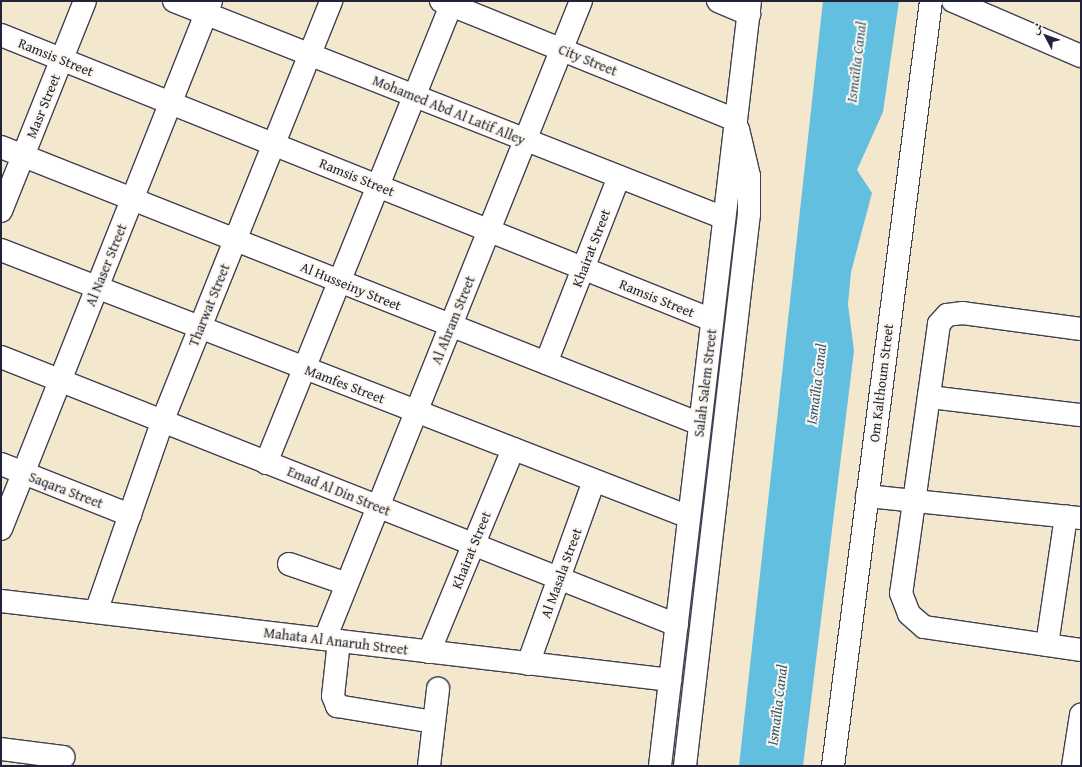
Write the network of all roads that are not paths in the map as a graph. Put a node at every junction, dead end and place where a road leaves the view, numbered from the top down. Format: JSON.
{"nodes":[{"id":1,"x":85,"y":1,"type":"edge"},
{"id":2,"x":174,"y":1,"type":"edge"},
{"id":3,"x":331,"y":1,"type":"edge"},
{"id":4,"x":581,"y":1,"type":"edge"},
{"id":5,"x":718,"y":1,"type":"edge"},
{"id":6,"x":931,"y":1,"type":"edge"},
{"id":7,"x":953,"y":1,"type":"edge"},
{"id":8,"x":449,"y":2,"type":"edge"},
{"id":9,"x":208,"y":7,"type":"edge"},
{"id":10,"x":750,"y":7,"type":"edge"},
{"id":11,"x":1,"y":35,"type":"edge"},
{"id":12,"x":562,"y":49,"type":"junction"},
{"id":13,"x":310,"y":55,"type":"junction"},
{"id":14,"x":1081,"y":56,"type":"edge"},
{"id":15,"x":62,"y":59,"type":"junction"},
{"id":16,"x":415,"y":96,"type":"junction"},
{"id":17,"x":170,"y":103,"type":"junction"},
{"id":18,"x":735,"y":120,"type":"junction"},
{"id":19,"x":525,"y":140,"type":"junction"},
{"id":20,"x":273,"y":144,"type":"junction"},
{"id":21,"x":1,"y":147,"type":"edge"},
{"id":22,"x":23,"y":156,"type":"junction"},
{"id":23,"x":619,"y":177,"type":"junction"},
{"id":24,"x":378,"y":186,"type":"junction"},
{"id":25,"x":132,"y":199,"type":"junction"},
{"id":26,"x":1,"y":211,"type":"edge"},
{"id":27,"x":724,"y":218,"type":"junction"},
{"id":28,"x":489,"y":230,"type":"junction"},
{"id":29,"x":235,"y":240,"type":"junction"},
{"id":30,"x":1,"y":250,"type":"edge"},
{"id":31,"x":583,"y":268,"type":"junction"},
{"id":32,"x":340,"y":281,"type":"junction"},
{"id":33,"x":97,"y":287,"type":"junction"},
{"id":34,"x":712,"y":320,"type":"junction"},
{"id":35,"x":451,"y":325,"type":"junction"},
{"id":36,"x":200,"y":327,"type":"junction"},
{"id":37,"x":1081,"y":329,"type":"edge"},
{"id":38,"x":1,"y":358,"type":"edge"},
{"id":39,"x":546,"y":363,"type":"junction"},
{"id":40,"x":305,"y":368,"type":"junction"},
{"id":41,"x":60,"y":381,"type":"junction"},
{"id":42,"x":929,"y":397,"type":"junction"},
{"id":43,"x":416,"y":411,"type":"junction"},
{"id":44,"x":1081,"y":415,"type":"edge"},
{"id":45,"x":162,"y":422,"type":"junction"},
{"id":46,"x":700,"y":424,"type":"junction"},
{"id":47,"x":512,"y":449,"type":"junction"},
{"id":48,"x":266,"y":463,"type":"junction"},
{"id":49,"x":1,"y":464,"type":"edge"},
{"id":50,"x":23,"y":473,"type":"junction"},
{"id":51,"x":594,"y":481,"type":"junction"},
{"id":52,"x":866,"y":496,"type":"junction"},
{"id":53,"x":913,"y":500,"type":"junction"},
{"id":54,"x":378,"y":507,"type":"junction"},
{"id":55,"x":130,"y":515,"type":"junction"},
{"id":56,"x":689,"y":517,"type":"junction"},
{"id":57,"x":1074,"y":517,"type":"edge"},
{"id":58,"x":1,"y":529,"type":"edge"},
{"id":59,"x":473,"y":544,"type":"junction"},
{"id":60,"x":289,"y":564,"type":"dead end"},
{"id":61,"x":559,"y":579,"type":"junction"},
{"id":62,"x":347,"y":584,"type":"junction"},
{"id":63,"x":1,"y":601,"type":"edge"},
{"id":64,"x":96,"y":612,"type":"junction"},
{"id":65,"x":677,"y":625,"type":"junction"},
{"id":66,"x":332,"y":640,"type":"junction"},
{"id":67,"x":1047,"y":645,"type":"junction"},
{"id":68,"x":1081,"y":650,"type":"edge"},
{"id":69,"x":429,"y":652,"type":"junction"},
{"id":70,"x":528,"y":664,"type":"junction"},
{"id":71,"x":670,"y":680,"type":"junction"},
{"id":72,"x":438,"y":689,"type":"dead end"},
{"id":73,"x":1081,"y":715,"type":"edge"},
{"id":74,"x":434,"y":722,"type":"junction"},
{"id":75,"x":1,"y":749,"type":"edge"},
{"id":76,"x":63,"y":757,"type":"dead end"},
{"id":77,"x":429,"y":766,"type":"edge"},
{"id":78,"x":660,"y":766,"type":"edge"},
{"id":79,"x":685,"y":766,"type":"edge"},
{"id":80,"x":833,"y":766,"type":"edge"},
{"id":81,"x":1073,"y":766,"type":"edge"}],
"edges":[{"from":1,"to":15,"type":"main road","name":"Masr Street"},
{"from":2,"to":9,"type":"main road","name":"Mohamed Abd Al Latif Alley"},
{"from":3,"to":13,"type":"main road","name":"Tharwat Street"},
{"from":4,"to":12,"type":"main road","name":"Al Ahram Street"},
{"from":5,"to":10,"type":"main road"},
{"from":6,"to":52,"type":"main road","name":"Om Kalthoum Street"},
{"from":7,"to":14,"type":"main road"},
{"from":8,"to":12,"type":"main road","name":"City Street"},
{"from":8,"to":16,"type":"main road"},
{"from":9,"to":13,"type":"main road","name":"Mohamed Abd Al Latif Alley"},
{"from":9,"to":17,"type":"main road","name":"Al Naser Street"},
{"from":10,"to":18,"type":"main road","name":"Salah Salem Street"},
{"from":11,"to":15,"type":"main road","name":"Ramsis Street"},
{"from":12,"to":18,"type":"main road","name":"City Street"},
{"from":12,"to":19,"type":"main road","name":"Al Ahram Street"},
{"from":13,"to":16,"type":"main road","name":"Mohamed Abd Al Latif Alley"},
{"from":13,"to":20,"type":"main road","name":"Tharwat Street"},
{"from":15,"to":17,"type":"main road","name":"Ramsis Street"},
{"from":15,"to":22,"type":"main road","name":"Masr Street"},
{"from":16,"to":19,"type":"main road","name":"Mohamed Abd Al Latif Alley"},
{"from":16,"to":24,"type":"main road"},
{"from":17,"to":20,"type":"main road","name":"Ramsis Street"},
{"from":17,"to":25,"type":"main road","name":"Al Naser Street"},
{"from":18,"to":27,"type":"main road","name":"Salah Salem Street"},
{"from":18,"to":79,"type":"main road"},
{"from":19,"to":23,"type":"main road","name":"Mohamed Abd Al Latif Alley"},
{"from":19,"to":28,"type":"main road","name":"Al Ahram Street"},
{"from":20,"to":24,"type":"main road","name":"Ramsis Street"},
{"from":20,"to":29,"type":"main road","name":"Tharwat Street"},
{"from":21,"to":22,"type":"main road","name":"Al Husseiny Street"},
{"from":22,"to":25,"type":"main road","name":"Al Husseiny Street"},
{"from":22,"to":26,"type":"main road","name":"Masr Street"},
{"from":23,"to":27,"type":"main road","name":"Mohamed Abd Al Latif Alley"},
{"from":23,"to":31,"type":"main road","name":"Khairat Street"},
{"from":24,"to":28,"type":"main road","name":"Ramsis Street"},
{"from":24,"to":32,"type":"main road"},
{"from":25,"to":29,"type":"main road","name":"Al Husseiny Street"},
{"from":25,"to":33,"type":"main road","name":"Al Naser Street"},
{"from":27,"to":34,"type":"main road","name":"Salah Salem Street"},
{"from":28,"to":31,"type":"main road","name":"Ramsis Street"},
{"from":28,"to":35,"type":"main road","name":"Al Ahram Street"},
{"from":29,"to":32,"type":"main road","name":"Al Husseiny Street"},
{"from":29,"to":36,"type":"main road","name":"Tharwat Street"},
{"from":30,"to":33,"type":"main road","name":"Mamfes Street"},
{"from":31,"to":34,"type":"main road","name":"Ramsis Street"},
{"from":31,"to":39,"type":"main road","name":"Khairat Street"},
{"from":32,"to":35,"type":"main road","name":"Al Husseiny Street"},
{"from":32,"to":40,"type":"main road"},
{"from":33,"to":36,"type":"main road","name":"Mamfes Street"},
{"from":33,"to":41,"type":"main road","name":"Al Naser Street"},
{"from":34,"to":46,"type":"main road","name":"Salah Salem Street"},
{"from":35,"to":39,"type":"main road","name":"Al Husseiny Street"},
{"from":35,"to":43,"type":"main road","name":"Al Ahram Street"},
{"from":36,"to":40,"type":"main road","name":"Mamfes Street"},
{"from":36,"to":45,"type":"main road","name":"Tharwat Street"},
{"from":37,"to":42,"type":"main road"},
{"from":38,"to":41,"type":"main road","name":"Emad Al Din Street"},
{"from":39,"to":46,"type":"main road","name":"Al Husseiny Street"},
{"from":40,"to":43,"type":"main road","name":"Mamfes Street"},
{"from":40,"to":48,"type":"main road"},
{"from":41,"to":45,"type":"main road","name":"Emad Al Din Street"},
{"from":41,"to":50,"type":"main road","name":"Al Naser Street"},
{"from":42,"to":44,"type":"main road"},
{"from":42,"to":53,"type":"main road"},
{"from":43,"to":47,"type":"main road","name":"Mamfes Street"},
{"from":43,"to":54,"type":"main road","name":"Al Ahram Street"},
{"from":45,"to":48,"type":"main road","name":"Emad Al Din Street"},
{"from":45,"to":55,"type":"main road","name":"Tharwat Street"},
{"from":46,"to":56,"type":"main road","name":"Salah Salem Street"},
{"from":47,"to":51,"type":"main road","name":"Mamfes Street"},
{"from":47,"to":59,"type":"main road","name":"Khairat Street"},
{"from":48,"to":54,"type":"main road","name":"Emad Al Din Street"},
{"from":49,"to":50,"type":"main road","name":"Saqara Street"},
{"from":50,"to":55,"type":"main road","name":"Saqara Street"},
{"from":50,"to":58,"type":"main road","name":"Al Naser Street"},
{"from":51,"to":56,"type":"main road","name":"Mamfes Street"},
{"from":51,"to":61,"type":"main road","name":"Al Masala Street"},
{"from":52,"to":53,"type":"main road"},
{"from":52,"to":80,"type":"main road","name":"Om Kalthoum Street"},
{"from":53,"to":57,"type":"main road"},
{"from":53,"to":67,"type":"main road"},
{"from":54,"to":59,"type":"main road","name":"Emad Al Din Street"},
{"from":54,"to":62,"type":"main road","name":"Al Ahram Street"},
{"from":55,"to":64,"type":"main road","name":"Tharwat Street"},
{"from":56,"to":65,"type":"main road","name":"Salah Salem Street"},
{"from":57,"to":67,"type":"main road"},
{"from":59,"to":61,"type":"main road","name":"Emad Al Din Street"},
{"from":59,"to":69,"type":"main road","name":"Khairat Street"},
{"from":60,"to":62,"type":"main road"},
{"from":61,"to":65,"type":"main road","name":"Emad Al Din Street"},
{"from":61,"to":70,"type":"main road","name":"Al Masala Street"},
{"from":62,"to":66,"type":"main road","name":"Al Ahram Street"},
{"from":63,"to":64,"type":"main road","name":"Mahata Al Anaruh Street"},
{"from":64,"to":66,"type":"main road","name":"Mahata Al Anaruh Street"},
{"from":65,"to":71,"type":"main road","name":"Salah Salem Street"},
{"from":66,"to":69,"type":"main road","name":"Mahata Al Anaruh Street"},
{"from":66,"to":74,"type":"main road","name":"Al Ahram Street"},
{"from":67,"to":68,"type":"main road"},
{"from":69,"to":70,"type":"main road","name":"Mahata Al Anaruh Street"},
{"from":70,"to":71,"type":"main road","name":"Mahata Al Anaruh Street"},
{"from":71,"to":78,"type":"main road","name":"Salah Salem Street"},
{"from":72,"to":74,"type":"main road"},
{"from":73,"to":81,"type":"main road"},
{"from":74,"to":77,"type":"main road"},
{"from":75,"to":76,"type":"main road"}]}
